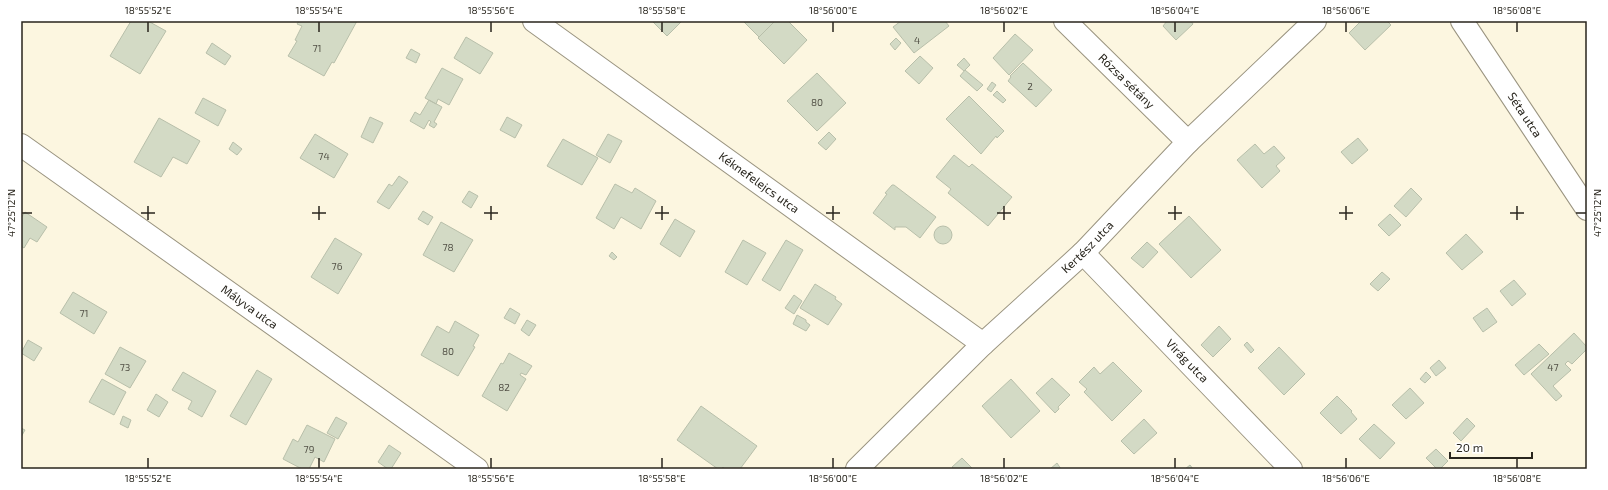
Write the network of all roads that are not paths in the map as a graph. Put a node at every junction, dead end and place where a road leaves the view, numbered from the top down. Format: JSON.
{"nodes":[{"id":1,"x":534,"y":21,"type":"edge"},
{"id":2,"x":1065,"y":21,"type":"edge"},
{"id":3,"x":1315,"y":21,"type":"edge"},
{"id":4,"x":1462,"y":21,"type":"edge"},
{"id":5,"x":1188,"y":142,"type":"junction"},
{"id":6,"x":21,"y":145,"type":"edge"},
{"id":7,"x":1587,"y":209,"type":"edge"},
{"id":8,"x":1083,"y":253,"type":"junction"},
{"id":9,"x":983,"y":344,"type":"junction"},
{"id":10,"x":477,"y":469,"type":"edge"},
{"id":11,"x":857,"y":469,"type":"edge"},
{"id":12,"x":1290,"y":469,"type":"edge"}],
"edges":[{"from":1,"to":9,"type":"street","name":"Kéknefelejcs utca"},
{"from":2,"to":5,"type":"street","name":"Rózsa sétány"},
{"from":3,"to":5,"type":"street","name":"Kertész utca"},
{"from":4,"to":7,"type":"street","name":"Séta utca"},
{"from":5,"to":8,"type":"street","name":"Kertész utca"},
{"from":6,"to":10,"type":"street","name":"Mályva utca"},
{"from":8,"to":9,"type":"street","name":"Kertész utca"},
{"from":8,"to":12,"type":"street","name":"Virág utca"},
{"from":9,"to":11,"type":"street","name":"Kertész utca"}]}
